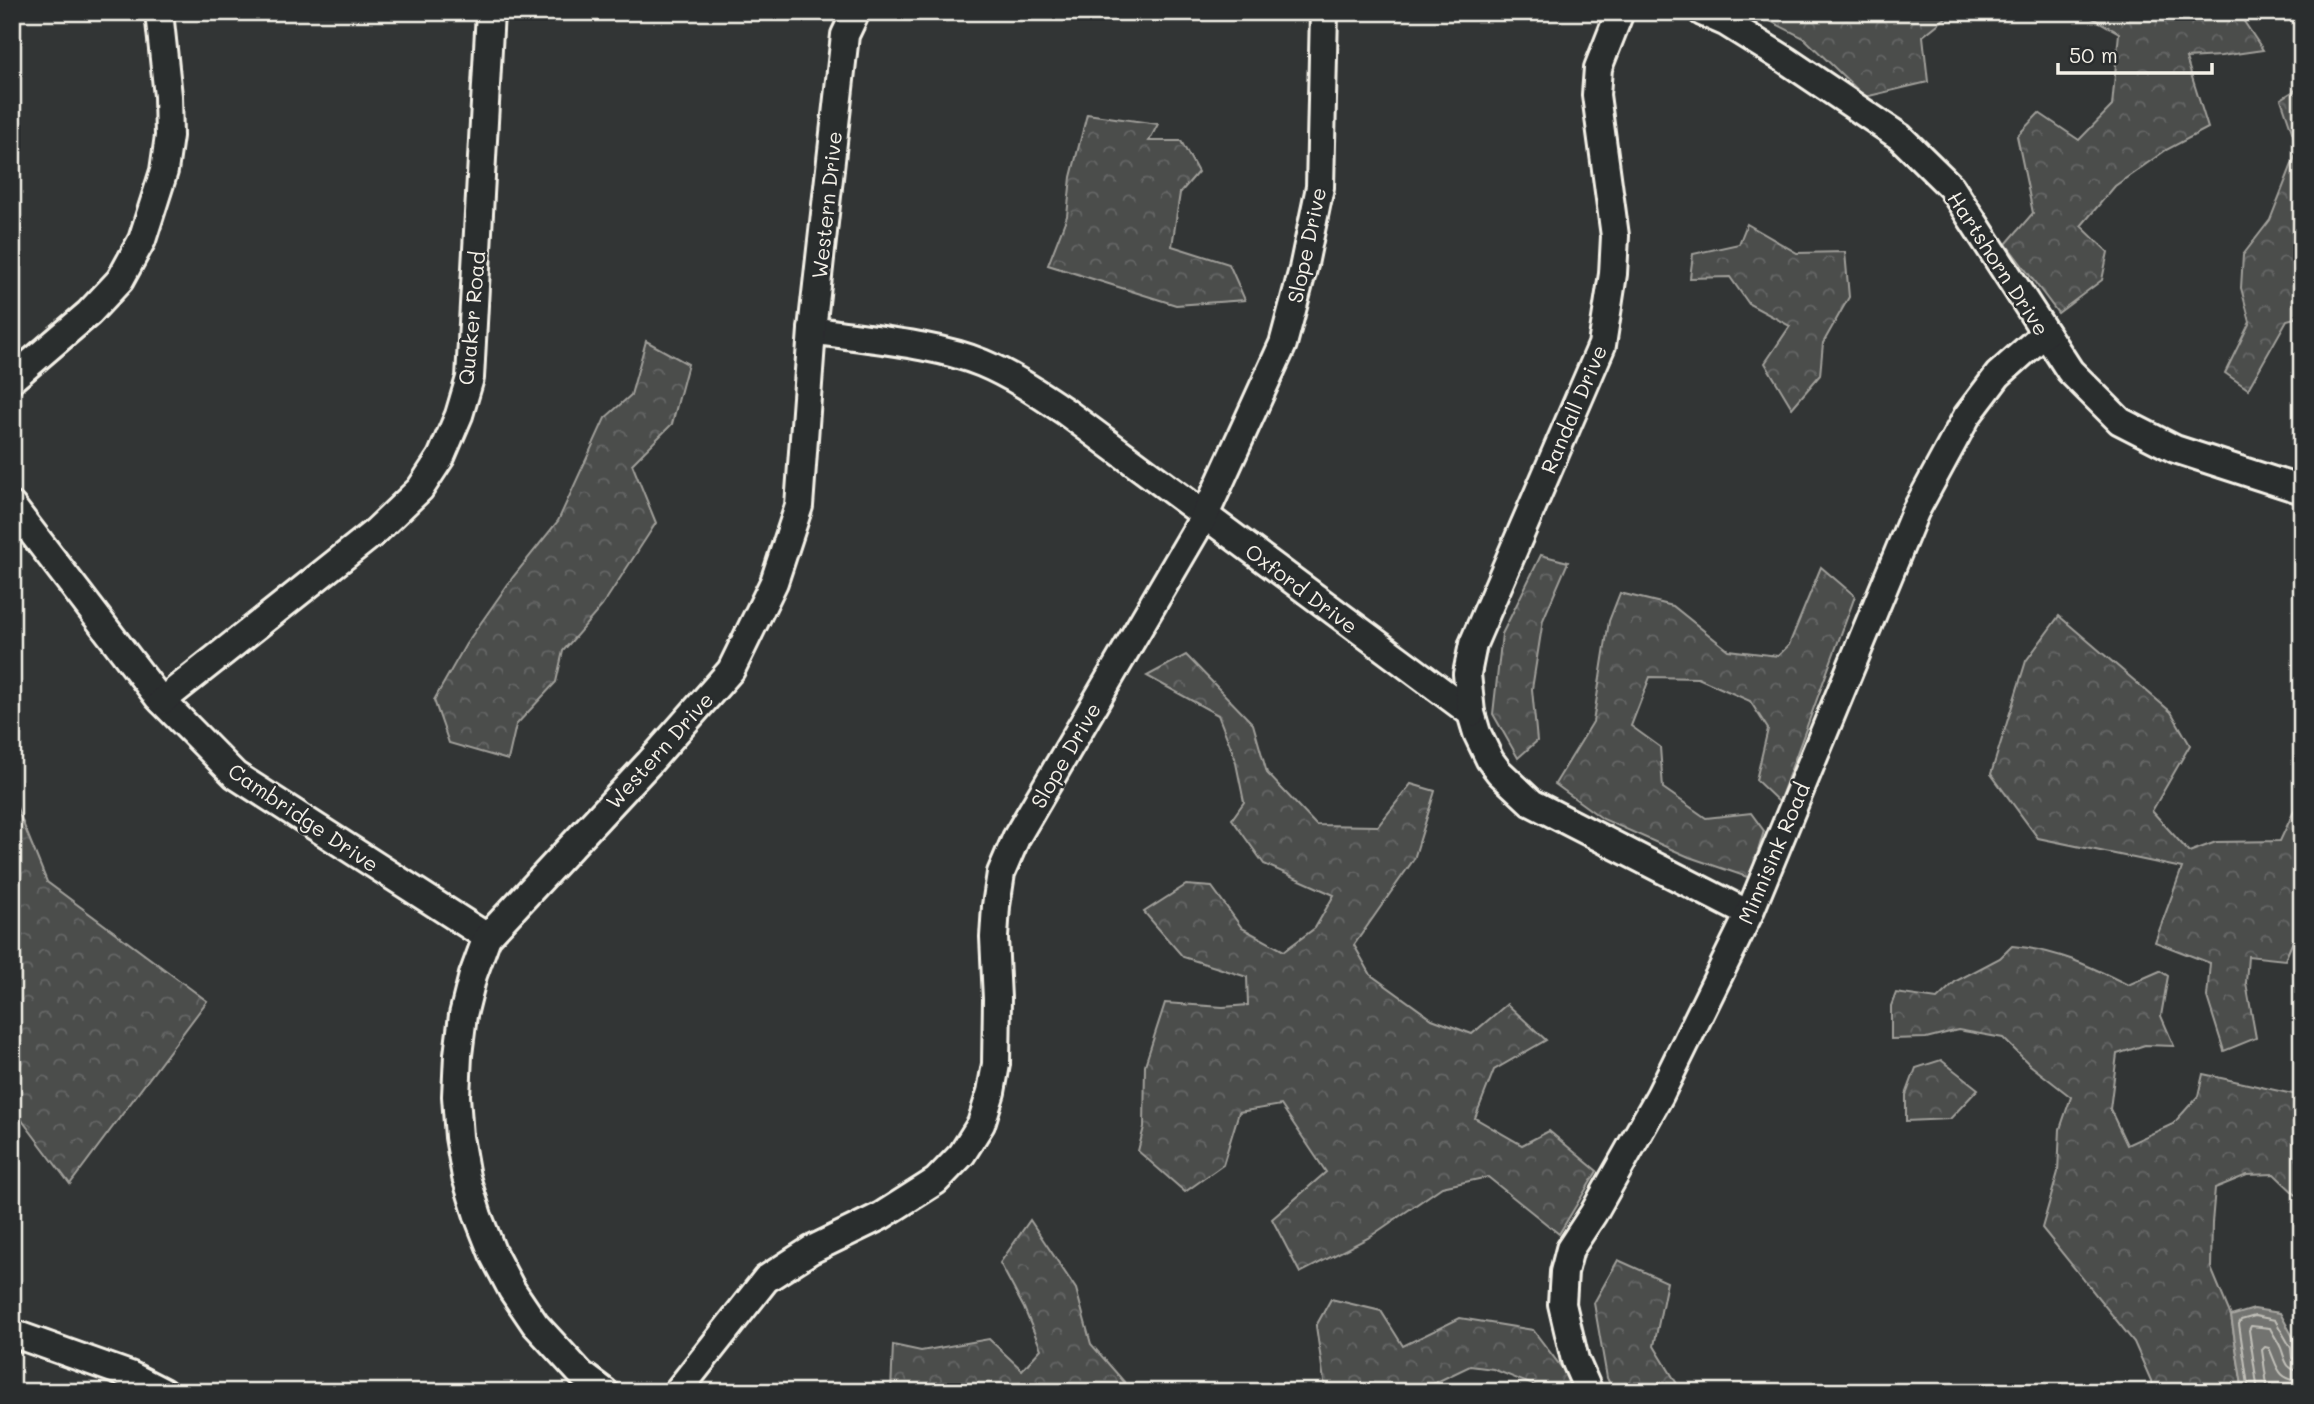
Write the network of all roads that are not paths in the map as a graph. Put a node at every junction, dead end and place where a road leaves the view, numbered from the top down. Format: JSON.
{"nodes":[{"id":1,"x":159,"y":12,"type":"edge"},
{"id":2,"x":491,"y":12,"type":"edge"},
{"id":3,"x":1324,"y":12,"type":"edge"},
{"id":4,"x":1620,"y":12,"type":"edge"},
{"id":5,"x":1702,"y":12,"type":"edge"},
{"id":6,"x":846,"y":20,"type":"edge"},
{"id":7,"x":812,"y":330,"type":"junction"},
{"id":8,"x":2045,"y":333,"type":"junction"},
{"id":9,"x":12,"y":379,"type":"edge"},
{"id":10,"x":2302,"y":491,"type":"edge"},
{"id":11,"x":12,"y":506,"type":"edge"},
{"id":12,"x":1205,"y":515,"type":"junction"},
{"id":13,"x":162,"y":701,"type":"junction"},
{"id":14,"x":1471,"y":713,"type":"junction"},
{"id":15,"x":1749,"y":914,"type":"junction"},
{"id":16,"x":487,"y":937,"type":"junction"},
{"id":17,"x":12,"y":1333,"type":"edge"},
{"id":18,"x":163,"y":1392,"type":"edge"},
{"id":19,"x":604,"y":1392,"type":"edge"},
{"id":20,"x":677,"y":1392,"type":"edge"},
{"id":21,"x":1589,"y":1392,"type":"edge"}],
"edges":[{"from":1,"to":9,"type":"street"},
{"from":2,"to":13,"type":"street","name":"Quaker Road"},
{"from":3,"to":12,"type":"street","name":"Slope Drive"},
{"from":4,"to":14,"type":"street","name":"Randall Drive"},
{"from":5,"to":8,"type":"street","name":"Hartshorn Drive"},
{"from":6,"to":7,"type":"street","name":"Western Drive"},
{"from":7,"to":12,"type":"street","name":"Oxford Drive"},
{"from":7,"to":16,"type":"street","name":"Western Drive"},
{"from":8,"to":10,"type":"street","name":"Hartshorn Drive"},
{"from":8,"to":15,"type":"street","name":"Minnisink Road"},
{"from":11,"to":13,"type":"street","name":"Cambridge Drive"},
{"from":12,"to":14,"type":"street","name":"Oxford Drive"},
{"from":12,"to":20,"type":"street","name":"Slope Drive"},
{"from":13,"to":16,"type":"street","name":"Cambridge Drive"},
{"from":14,"to":15,"type":"street"},
{"from":15,"to":21,"type":"street","name":"Minnisink Road"},
{"from":16,"to":19,"type":"street","name":"Western Drive"},
{"from":17,"to":18,"type":"street"}]}
